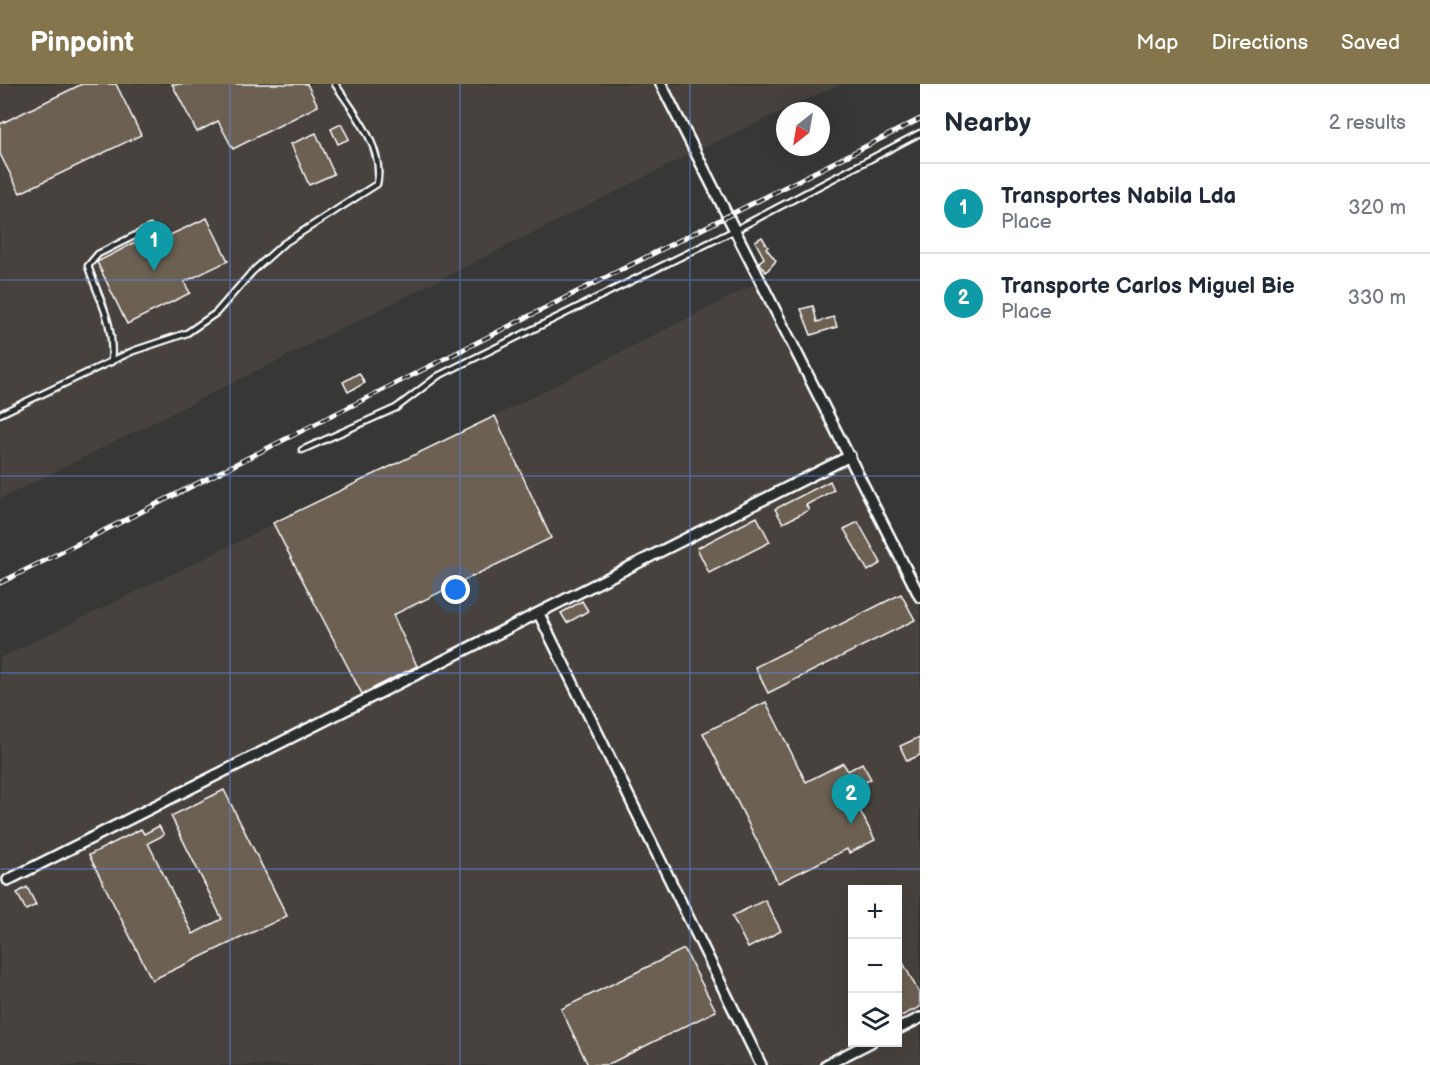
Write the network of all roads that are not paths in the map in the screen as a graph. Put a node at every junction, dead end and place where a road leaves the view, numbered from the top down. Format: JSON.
{"nodes":[{"id":1,"x":335,"y":84,"type":"edge"},
{"id":2,"x":661,"y":84,"type":"edge"},
{"id":3,"x":920,"y":133,"type":"edge"},
{"id":4,"x":150,"y":228,"type":"dead end"},
{"id":5,"x":733,"y":231,"type":"junction"},
{"id":6,"x":111,"y":362,"type":"junction"},
{"id":7,"x":0,"y":414,"type":"edge"},
{"id":8,"x":302,"y":450,"type":"dead end"},
{"id":9,"x":850,"y":456,"type":"junction"},
{"id":10,"x":920,"y":597,"type":"edge"},
{"id":11,"x":539,"y":614,"type":"junction"},
{"id":12,"x":8,"y":880,"type":"dead end"},
{"id":13,"x":920,"y":1018,"type":"edge"},
{"id":14,"x":902,"y":1027,"type":"edge"},
{"id":15,"x":861,"y":1047,"type":"edge"},
{"id":16,"x":761,"y":1065,"type":"edge"},
{"id":17,"x":826,"y":1065,"type":"edge"}],
"edges":[{"from":1,"to":6,"type":"lane"},
{"from":2,"to":5,"type":"street"},
{"from":3,"to":5,"type":"lane"},
{"from":4,"to":6,"type":"lane"},
{"from":5,"to":8,"type":"lane"},
{"from":5,"to":9,"type":"street"},
{"from":6,"to":7,"type":"lane"},
{"from":9,"to":10,"type":"street"},
{"from":9,"to":11,"type":"street"},
{"from":11,"to":12,"type":"street"},
{"from":11,"to":16,"type":"street"},
{"from":13,"to":14,"type":"street"},
{"from":15,"to":17,"type":"street"}]}
